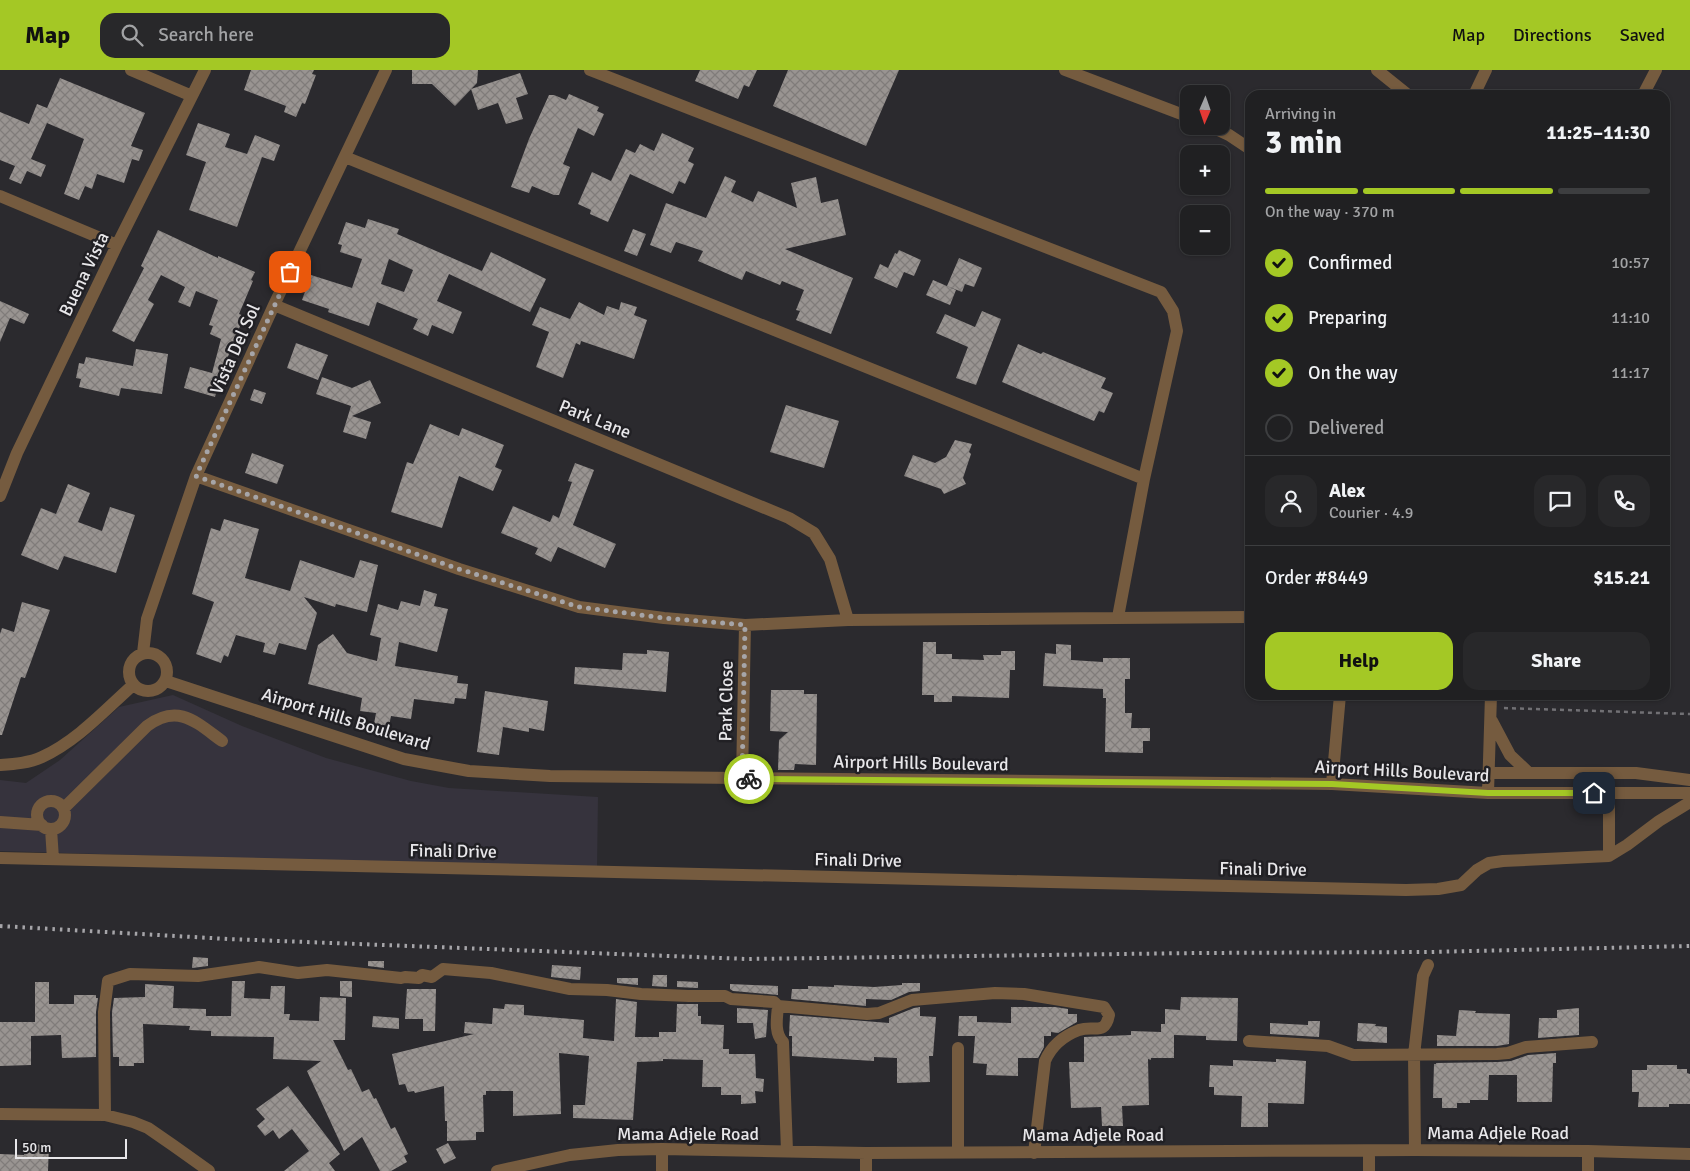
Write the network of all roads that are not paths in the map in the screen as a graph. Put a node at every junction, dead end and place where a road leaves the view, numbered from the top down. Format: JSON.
{"nodes":[{"id":1,"x":131,"y":70,"type":"edge"},
{"id":2,"x":205,"y":70,"type":"edge"},
{"id":3,"x":386,"y":70,"type":"edge"},
{"id":4,"x":590,"y":70,"type":"edge"},
{"id":5,"x":1065,"y":70,"type":"edge"},
{"id":6,"x":1377,"y":70,"type":"edge"},
{"id":7,"x":1486,"y":70,"type":"edge"},
{"id":8,"x":1656,"y":70,"type":"edge"},
{"id":9,"x":1402,"y":90,"type":"edge"},
{"id":10,"x":1476,"y":90,"type":"edge"},
{"id":11,"x":1646,"y":90,"type":"edge"},
{"id":12,"x":192,"y":96,"type":"junction"},
{"id":13,"x":1180,"y":114,"type":"edge"},
{"id":14,"x":1227,"y":135,"type":"edge"},
{"id":15,"x":1245,"y":146,"type":"edge"},
{"id":16,"x":345,"y":156,"type":"junction"},
{"id":17,"x":0,"y":196,"type":"edge"},
{"id":18,"x":117,"y":246,"type":"junction"},
{"id":19,"x":274,"y":305,"type":"junction"},
{"id":20,"x":196,"y":476,"type":"junction"},
{"id":21,"x":1144,"y":479,"type":"junction"},
{"id":22,"x":0,"y":496,"type":"edge"},
{"id":23,"x":1118,"y":617,"type":"junction"},
{"id":24,"x":1245,"y":617,"type":"edge"},
{"id":25,"x":848,"y":620,"type":"junction"},
{"id":26,"x":745,"y":625,"type":"junction"},
{"id":27,"x":143,"y":653,"type":"junction"},
{"id":28,"x":166,"y":681,"type":"junction"},
{"id":29,"x":134,"y":685,"type":"junction"},
{"id":30,"x":1340,"y":700,"type":"edge"},
{"id":31,"x":1490,"y":707,"type":"edge"},
{"id":32,"x":222,"y":741,"type":"dead end"},
{"id":33,"x":0,"y":765,"type":"edge"},
{"id":34,"x":1488,"y":773,"type":"junction"},
{"id":35,"x":1529,"y":773,"type":"junction"},
{"id":36,"x":742,"y":779,"type":"junction"},
{"id":37,"x":1690,"y":780,"type":"edge"},
{"id":38,"x":1332,"y":784,"type":"junction"},
{"id":39,"x":1488,"y":793,"type":"junction"},
{"id":40,"x":1609,"y":793,"type":"junction"},
{"id":41,"x":1690,"y":793,"type":"edge"},
{"id":42,"x":1690,"y":802,"type":"edge"},
{"id":43,"x":64,"y":808,"type":"junction"},
{"id":44,"x":0,"y":822,"type":"edge"},
{"id":45,"x":46,"y":827,"type":"junction"},
{"id":46,"x":1609,"y":856,"type":"junction"},
{"id":47,"x":0,"y":858,"type":"edge"},
{"id":48,"x":53,"y":859,"type":"junction"},
{"id":49,"x":1428,"y":965,"type":"dead end"},
{"id":50,"x":778,"y":1006,"type":"junction"},
{"id":51,"x":1249,"y":1041,"type":"dead end"},
{"id":52,"x":1592,"y":1042,"type":"dead end"},
{"id":53,"x":958,"y":1048,"type":"dead end"},
{"id":54,"x":1414,"y":1055,"type":"junction"},
{"id":55,"x":0,"y":1114,"type":"edge"},
{"id":56,"x":105,"y":1115,"type":"junction"},
{"id":57,"x":662,"y":1149,"type":"junction"},
{"id":58,"x":1369,"y":1150,"type":"junction"},
{"id":59,"x":1415,"y":1150,"type":"junction"},
{"id":60,"x":787,"y":1151,"type":"junction"},
{"id":61,"x":1588,"y":1151,"type":"junction"},
{"id":62,"x":958,"y":1152,"type":"junction"},
{"id":63,"x":866,"y":1153,"type":"junction"},
{"id":64,"x":1034,"y":1153,"type":"junction"},
{"id":65,"x":1690,"y":1154,"type":"edge"},
{"id":66,"x":209,"y":1171,"type":"edge"},
{"id":67,"x":498,"y":1171,"type":"edge"},
{"id":68,"x":662,"y":1171,"type":"edge"},
{"id":69,"x":866,"y":1171,"type":"edge"},
{"id":70,"x":1369,"y":1171,"type":"edge"},
{"id":71,"x":1588,"y":1171,"type":"edge"}],
"edges":[{"from":1,"to":12,"type":"street"},
{"from":2,"to":12,"type":"street","name":"Buena Vista"},
{"from":3,"to":16,"type":"street","name":"Vista Del Sol"},
{"from":4,"to":21,"type":"street"},
{"from":5,"to":13,"type":"street"},
{"from":6,"to":9,"type":"street"},
{"from":7,"to":10,"type":"street"},
{"from":8,"to":11,"type":"street"},
{"from":12,"to":18,"type":"street","name":"Buena Vista"},
{"from":14,"to":15,"type":"street"},
{"from":16,"to":19,"type":"street","name":"Vista Del Sol"},
{"from":16,"to":21,"type":"street"},
{"from":17,"to":18,"type":"street"},
{"from":18,"to":22,"type":"street","name":"Buena Vista"},
{"from":19,"to":20,"type":"street","name":"Vista Del Sol"},
{"from":19,"to":25,"type":"street","name":"Park Lane"},
{"from":20,"to":26,"type":"street"},
{"from":20,"to":27,"type":"street","name":"Vista Del Sol"},
{"from":21,"to":23,"type":"street"},
{"from":23,"to":24,"type":"street"},
{"from":23,"to":25,"type":"street"},
{"from":25,"to":26,"type":"street"},
{"from":26,"to":36,"type":"street","name":"Park Close"},
{"from":27,"to":28,"type":"street"},
{"from":27,"to":29,"type":"street"},
{"from":28,"to":29,"type":"street"},
{"from":28,"to":36,"type":"street","name":"Airport Hills Boulevard"},
{"from":29,"to":33,"type":"street"},
{"from":30,"to":38,"type":"street"},
{"from":31,"to":34,"type":"street"},
{"from":31,"to":35,"type":"street"},
{"from":32,"to":43,"type":"street"},
{"from":34,"to":35,"type":"street"},
{"from":34,"to":39,"type":"street"},
{"from":35,"to":37,"type":"street"},
{"from":36,"to":38,"type":"street","name":"Airport Hills Boulevard"},
{"from":38,"to":39,"type":"street","name":"Airport Hills Boulevard"},
{"from":39,"to":40,"type":"street","name":"Airport Hills Boulevard"},
{"from":40,"to":41,"type":"street","name":"Airport Hills Boulevard"},
{"from":40,"to":46,"type":"street"},
{"from":42,"to":46,"type":"street","name":"Finali Drive"},
{"from":43,"to":45,"type":"street"},
{"from":43,"to":45,"type":"street"},
{"from":44,"to":45,"type":"street"},
{"from":45,"to":48,"type":"street"},
{"from":46,"to":48,"type":"street","name":"Finali Drive"},
{"from":47,"to":48,"type":"street","name":"Finali Drive"},
{"from":49,"to":54,"type":"street"},
{"from":50,"to":56,"type":"street"},
{"from":50,"to":60,"type":"street"},
{"from":50,"to":64,"type":"street"},
{"from":51,"to":54,"type":"street"},
{"from":52,"to":54,"type":"street"},
{"from":53,"to":62,"type":"street"},
{"from":54,"to":59,"type":"street"},
{"from":55,"to":56,"type":"street"},
{"from":56,"to":66,"type":"street"},
{"from":57,"to":60,"type":"street","name":"Mama Adjele Road"},
{"from":57,"to":67,"type":"street","name":"Mama Adjele Road"},
{"from":57,"to":68,"type":"street"},
{"from":58,"to":59,"type":"street","name":"Mama Adjele Road"},
{"from":58,"to":64,"type":"street","name":"Mama Adjele Road"},
{"from":58,"to":70,"type":"street"},
{"from":59,"to":61,"type":"street","name":"Mama Adjele Road"},
{"from":60,"to":63,"type":"street","name":"Mama Adjele Road"},
{"from":61,"to":65,"type":"street","name":"Mama Adjele Road"},
{"from":61,"to":71,"type":"street"},
{"from":62,"to":63,"type":"street","name":"Mama Adjele Road"},
{"from":62,"to":64,"type":"street","name":"Mama Adjele Road"},
{"from":63,"to":69,"type":"street"}]}
